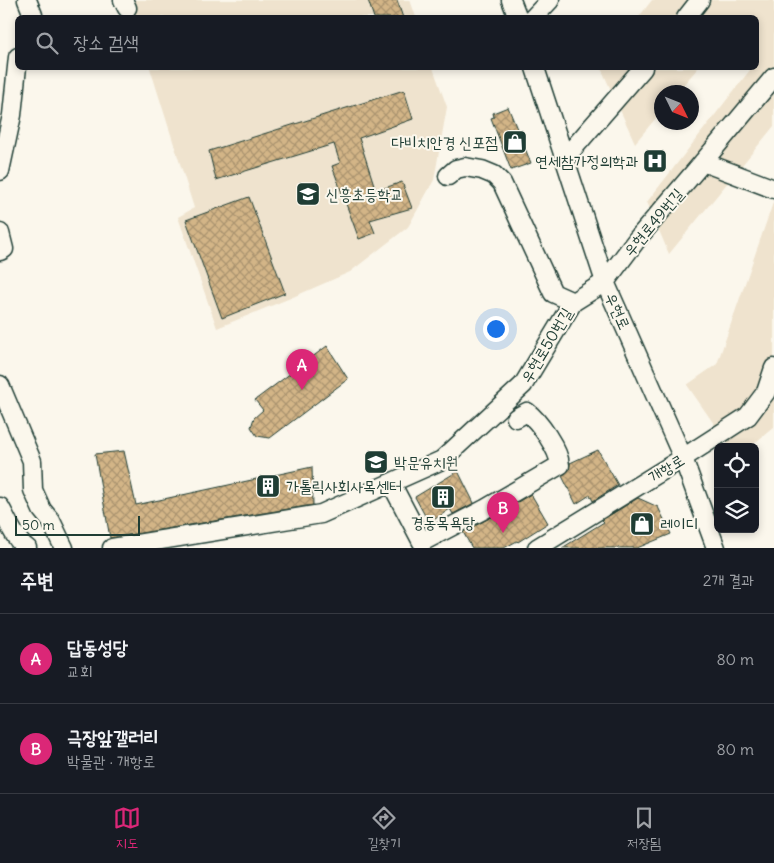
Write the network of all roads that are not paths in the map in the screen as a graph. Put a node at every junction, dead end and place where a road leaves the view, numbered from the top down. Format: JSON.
{"nodes":[{"id":1,"x":27,"y":0,"type":"edge"},
{"id":2,"x":511,"y":0,"type":"edge"},
{"id":3,"x":550,"y":0,"type":"edge"},
{"id":4,"x":700,"y":0,"type":"edge"},
{"id":5,"x":32,"y":15,"type":"edge"},
{"id":6,"x":517,"y":15,"type":"edge"},
{"id":7,"x":536,"y":15,"type":"edge"},
{"id":8,"x":688,"y":15,"type":"edge"},
{"id":9,"x":17,"y":70,"type":"edge"},
{"id":10,"x":536,"y":70,"type":"edge"},
{"id":11,"x":641,"y":70,"type":"edge"},
{"id":12,"x":774,"y":77,"type":"edge"},
{"id":13,"x":564,"y":159,"type":"junction"},
{"id":14,"x":703,"y":162,"type":"junction"},
{"id":15,"x":0,"y":171,"type":"edge"},
{"id":16,"x":448,"y":176,"type":"dead end"},
{"id":17,"x":774,"y":189,"type":"edge"},
{"id":18,"x":0,"y":233,"type":"edge"},
{"id":19,"x":0,"y":251,"type":"edge"},
{"id":20,"x":605,"y":282,"type":"junction"},
{"id":21,"x":573,"y":302,"type":"junction"},
{"id":22,"x":774,"y":368,"type":"edge"},
{"id":23,"x":0,"y":385,"type":"edge"},
{"id":24,"x":756,"y":405,"type":"junction"},
{"id":25,"x":774,"y":406,"type":"edge"},
{"id":26,"x":516,"y":418,"type":"dead end"},
{"id":27,"x":683,"y":458,"type":"junction"},
{"id":28,"x":391,"y":483,"type":"junction"},
{"id":29,"x":0,"y":506,"type":"edge"},
{"id":30,"x":59,"y":546,"type":"edge"},
{"id":31,"x":28,"y":548,"type":"edge"},
{"id":32,"x":112,"y":548,"type":"edge"},
{"id":33,"x":537,"y":548,"type":"edge"},
{"id":34,"x":716,"y":548,"type":"edge"}],
"edges":[{"from":1,"to":5,"type":"street"},
{"from":2,"to":6,"type":"street"},
{"from":3,"to":7,"type":"street"},
{"from":4,"to":8,"type":"street"},
{"from":9,"to":15,"type":"street"},
{"from":10,"to":13,"type":"street","name":"우현로"},
{"from":11,"to":13,"type":"street"},
{"from":12,"to":14,"type":"street","name":"우현로49번길"},
{"from":13,"to":20,"type":"street","name":"우현로"},
{"from":14,"to":17,"type":"street"},
{"from":14,"to":20,"type":"street","name":"우현로49번길"},
{"from":16,"to":21,"type":"street"},
{"from":18,"to":19,"type":"street"},
{"from":20,"to":21,"type":"street"},
{"from":20,"to":27,"type":"street","name":"우현로"},
{"from":21,"to":28,"type":"street","name":"우현로50번길"},
{"from":22,"to":24,"type":"street","name":"개항로"},
{"from":23,"to":30,"type":"street"},
{"from":24,"to":25,"type":"street"},
{"from":24,"to":27,"type":"street","name":"개항로"},
{"from":26,"to":28,"type":"street"},
{"from":27,"to":33,"type":"street","name":"개항로"},
{"from":27,"to":34,"type":"street","name":"우현로"},
{"from":28,"to":32,"type":"street","name":"우현로50번길"},
{"from":29,"to":31,"type":"street"}]}
